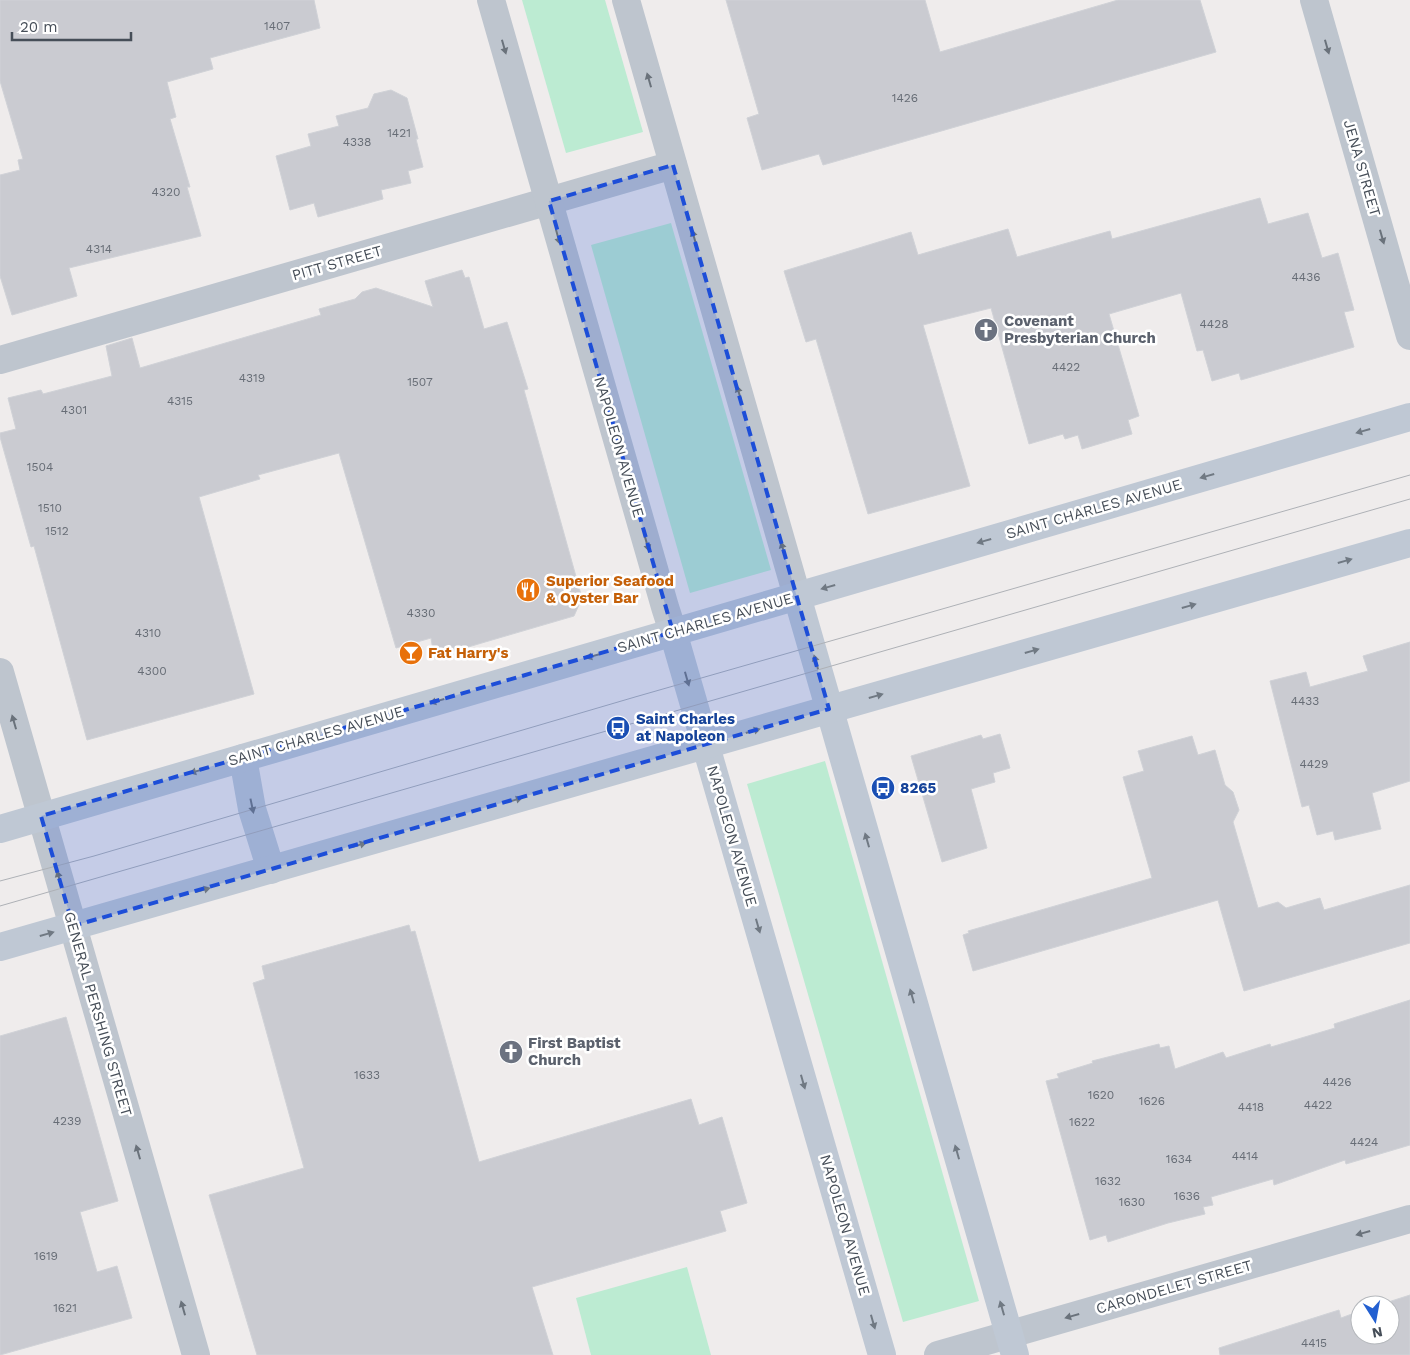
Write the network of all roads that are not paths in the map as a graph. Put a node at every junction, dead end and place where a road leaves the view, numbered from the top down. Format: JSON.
{"nodes":[{"id":1,"x":491,"y":0,"type":"edge"},
{"id":2,"x":626,"y":0,"type":"edge"},
{"id":3,"x":1314,"y":0,"type":"edge"},
{"id":4,"x":673,"y":165,"type":"junction"},
{"id":5,"x":549,"y":201,"type":"junction"},
{"id":6,"x":1410,"y":336,"type":"edge"},
{"id":7,"x":0,"y":360,"type":"edge"},
{"id":8,"x":1410,"y":417,"type":"edge"},
{"id":9,"x":1410,"y":542,"type":"edge"},
{"id":10,"x":797,"y":596,"type":"junction"},
{"id":11,"x":673,"y":632,"type":"junction"},
{"id":12,"x":0,"y":672,"type":"edge"},
{"id":13,"x":829,"y":709,"type":"junction"},
{"id":14,"x":706,"y":745,"type":"junction"},
{"id":15,"x":243,"y":758,"type":"junction"},
{"id":16,"x":41,"y":816,"type":"junction"},
{"id":17,"x":0,"y":828,"type":"edge"},
{"id":18,"x":271,"y":870,"type":"junction"},
{"id":19,"x":73,"y":926,"type":"junction"},
{"id":20,"x":0,"y":947,"type":"edge"},
{"id":21,"x":1410,"y":1219,"type":"edge"},
{"id":22,"x":1012,"y":1345,"type":"edge"},
{"id":23,"x":196,"y":1355,"type":"edge"},
{"id":24,"x":882,"y":1355,"type":"edge"},
{"id":25,"x":938,"y":1355,"type":"edge"}],
"edges":[{"from":1,"to":5,"type":"street","name":"NAPOLEON AVENUE","one_way":true},
{"from":4,"to":2,"type":"street","one_way":true},
{"from":3,"to":6,"type":"street","name":"JENA STREET","one_way":true},
{"from":4,"to":5,"type":"street","name":"PITT STREET"},
{"from":10,"to":4,"type":"street","one_way":true},
{"from":5,"to":7,"type":"street","name":"PITT STREET"},
{"from":5,"to":11,"type":"street","name":"NAPOLEON AVENUE","one_way":true},
{"from":8,"to":10,"type":"main road","name":"SAINT CHARLES AVENUE","one_way":true},
{"from":13,"to":9,"type":"main road","one_way":true},
{"from":10,"to":11,"type":"main road","name":"SAINT CHARLES AVENUE"},
{"from":13,"to":10,"type":"main road","one_way":true},
{"from":11,"to":14,"type":"main road","name":"NAPOLEON AVENUE","one_way":true},
{"from":11,"to":15,"type":"main road","name":"SAINT CHARLES AVENUE","one_way":true},
{"from":16,"to":12,"type":"street","name":"GENERAL PERSHING STREET","one_way":true},
{"from":14,"to":13,"type":"main road","one_way":true},
{"from":22,"to":13,"type":"main road","one_way":true},
{"from":18,"to":14,"type":"main road","one_way":true},
{"from":14,"to":24,"type":"main road","name":"NAPOLEON AVENUE","one_way":true},
{"from":15,"to":16,"type":"main road","name":"SAINT CHARLES AVENUE","one_way":true},
{"from":15,"to":18,"type":"main road","one_way":true},
{"from":16,"to":17,"type":"main road","name":"SAINT CHARLES AVENUE"},
{"from":19,"to":16,"type":"street","name":"GENERAL PERSHING STREET","one_way":true},
{"from":19,"to":18,"type":"main road","one_way":true},
{"from":20,"to":19,"type":"main road","one_way":true},
{"from":23,"to":19,"type":"street","name":"GENERAL PERSHING STREET","one_way":true},
{"from":21,"to":22,"type":"street","name":"CARONDELET STREET","one_way":true},
{"from":22,"to":25,"type":"street","name":"CARONDELET STREET"}]}
